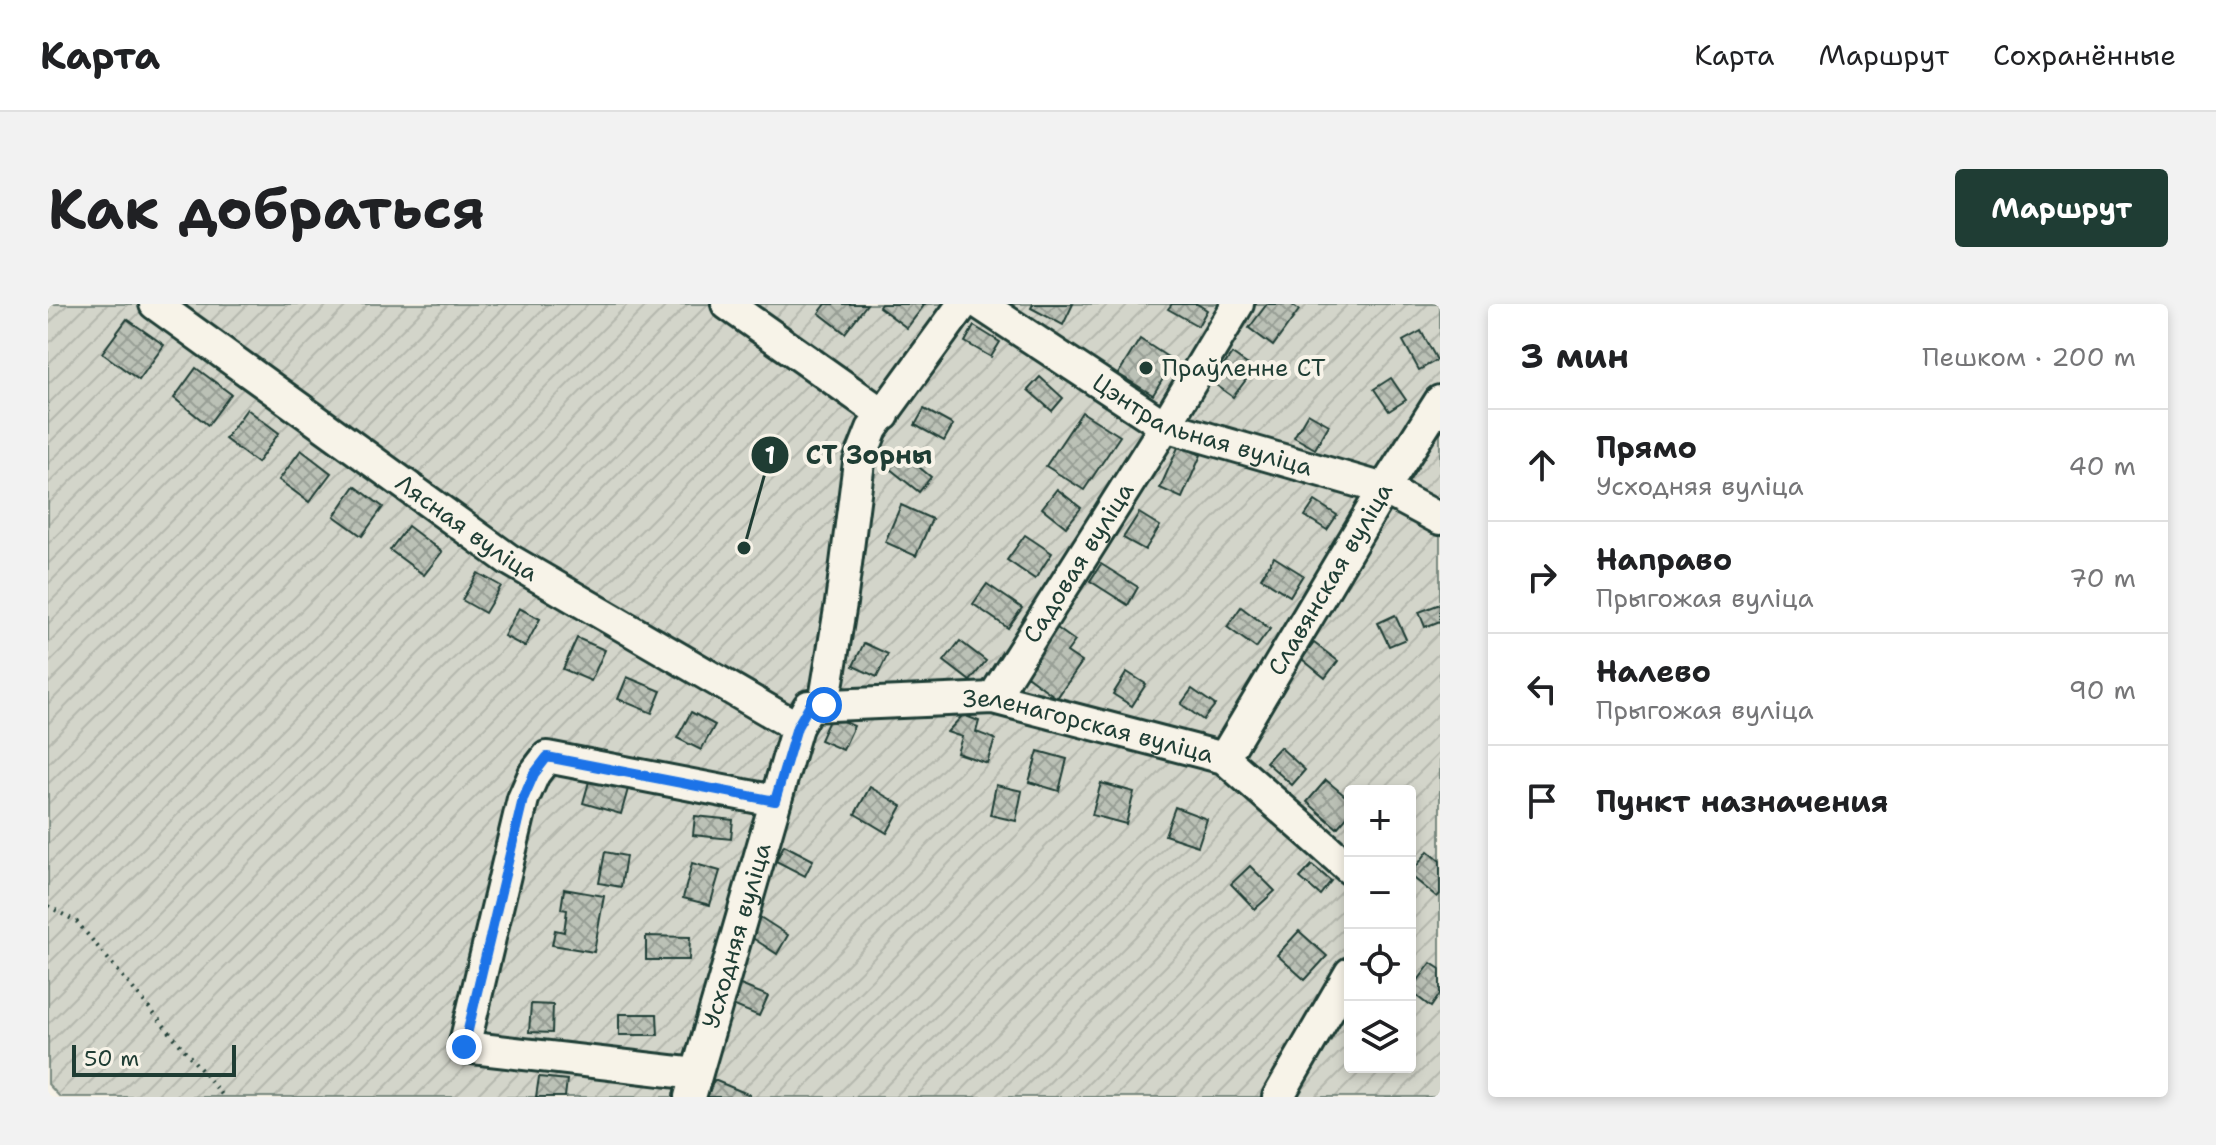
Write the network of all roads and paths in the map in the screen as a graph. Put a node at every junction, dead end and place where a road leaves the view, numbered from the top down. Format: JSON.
{"nodes":[{"id":1,"x":155,"y":304,"type":"edge"},
{"id":2,"x":727,"y":304,"type":"edge"},
{"id":3,"x":963,"y":304,"type":"edge"},
{"id":4,"x":980,"y":304,"type":"edge"},
{"id":5,"x":1238,"y":304,"type":"edge"},
{"id":6,"x":1440,"y":401,"type":"edge"},
{"id":7,"x":884,"y":415,"type":"junction"},
{"id":8,"x":1165,"y":426,"type":"junction"},
{"id":9,"x":1384,"y":489,"type":"junction"},
{"id":10,"x":1440,"y":519,"type":"edge"},
{"id":11,"x":993,"y":698,"type":"junction"},
{"id":12,"x":824,"y":705,"type":"junction"},
{"id":13,"x":797,"y":727,"type":"junction"},
{"id":14,"x":1224,"y":758,"type":"junction"},
{"id":15,"x":775,"y":801,"type":"junction"},
{"id":16,"x":1344,"y":864,"type":"edge"},
{"id":17,"x":48,"y":906,"type":"edge"},
{"id":18,"x":1344,"y":983,"type":"edge"},
{"id":19,"x":693,"y":1086,"type":"edge"},
{"id":20,"x":224,"y":1097,"type":"edge"},
{"id":21,"x":1278,"y":1097,"type":"edge"}],
"edges":[{"from":1,"to":13,"type":"street","name":"Лясная вуліца"},
{"from":2,"to":7,"type":"street"},
{"from":3,"to":7,"type":"street"},
{"from":4,"to":8,"type":"street","name":"Цэнтральная вуліца"},
{"from":5,"to":8,"type":"street","name":"Садовая вуліца"},
{"from":6,"to":9,"type":"street","name":"Славянская вуліца"},
{"from":7,"to":12,"type":"street"},
{"from":8,"to":9,"type":"street","name":"Цэнтральная вуліца"},
{"from":8,"to":11,"type":"street","name":"Садовая вуліца"},
{"from":9,"to":10,"type":"street","name":"Цэнтральная вуліца"},
{"from":9,"to":14,"type":"street","name":"Славянская вуліца"},
{"from":11,"to":12,"type":"street","name":"Зеленагорская вуліца"},
{"from":11,"to":14,"type":"street","name":"Зеленагорская вуліца"},
{"from":12,"to":13,"type":"street"},
{"from":13,"to":15,"type":"street","name":"Усходняя вуліца"},
{"from":14,"to":16,"type":"street","name":"Зеленагорская вуліца"},
{"from":15,"to":19,"type":"street","name":"Усходняя вуліца"},
{"from":15,"to":19,"type":"street"},
{"from":17,"to":20,"type":"path"},
{"from":18,"to":21,"type":"street"}]}
